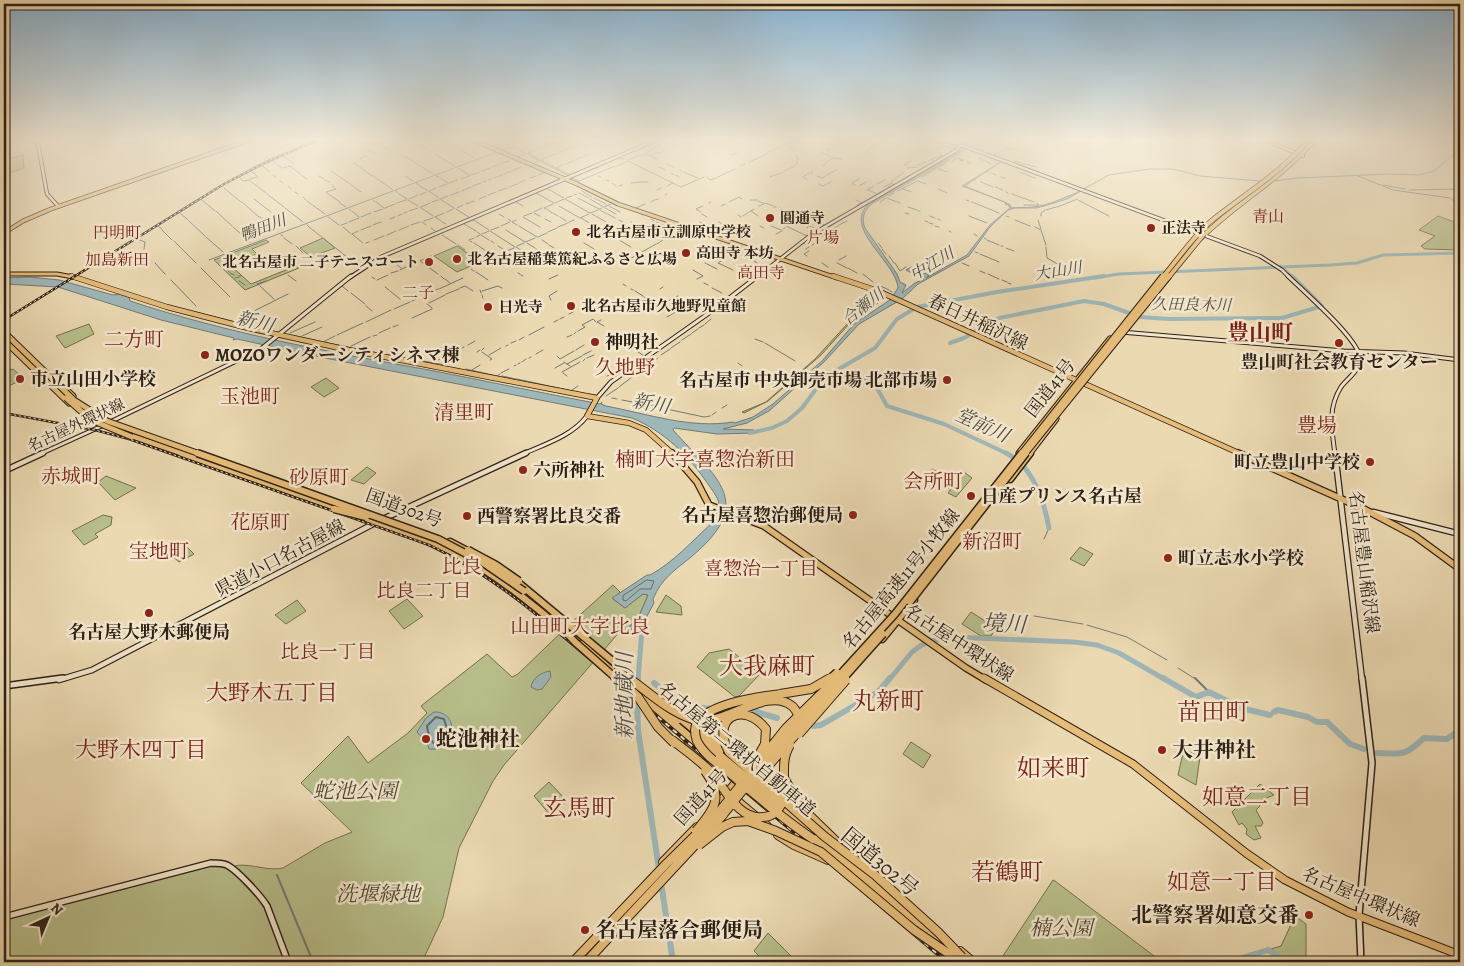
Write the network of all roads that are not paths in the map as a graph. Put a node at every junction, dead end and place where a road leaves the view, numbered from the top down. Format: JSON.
{"nodes":[{"id":1,"x":45,"y":183,"type":"edge"},
{"id":2,"x":122,"y":183,"type":"edge"},
{"id":3,"x":556,"y":183,"type":"edge"},
{"id":4,"x":575,"y":183,"type":"edge"},
{"id":5,"x":900,"y":183,"type":"edge"},
{"id":6,"x":1064,"y":183,"type":"edge"},
{"id":7,"x":1259,"y":183,"type":"edge"},
{"id":8,"x":1262,"y":183,"type":"edge"},
{"id":9,"x":1263,"y":183,"type":"edge"},
{"id":10,"x":1266,"y":183,"type":"edge"},
{"id":11,"x":1269,"y":183,"type":"edge"},
{"id":12,"x":1083,"y":190,"type":"joint"},
{"id":13,"x":58,"y":205,"type":"junction"},
{"id":14,"x":1218,"y":214,"type":"junction"},
{"id":15,"x":4,"y":232,"type":"edge"},
{"id":16,"x":1198,"y":232,"type":"junction"},
{"id":17,"x":1205,"y":234,"type":"junction"},
{"id":18,"x":780,"y":259,"type":"junction"},
{"id":19,"x":4,"y":274,"type":"edge"},
{"id":20,"x":1117,"y":330,"type":"junction"},
{"id":21,"x":4,"y":331,"type":"edge"},
{"id":22,"x":1124,"y":332,"type":"junction"},
{"id":23,"x":279,"y":335,"type":"junction"},
{"id":24,"x":4,"y":338,"type":"edge"},
{"id":25,"x":1359,"y":351,"type":"junction"},
{"id":26,"x":32,"y":357,"type":"junction"},
{"id":27,"x":1460,"y":360,"type":"edge"},
{"id":28,"x":1075,"y":380,"type":"junction"},
{"id":29,"x":56,"y":381,"type":"junction"},
{"id":30,"x":46,"y":383,"type":"junction"},
{"id":31,"x":1083,"y":385,"type":"junction"},
{"id":32,"x":66,"y":398,"type":"junction"},
{"id":33,"x":597,"y":399,"type":"junction"},
{"id":34,"x":588,"y":415,"type":"junction"},
{"id":35,"x":96,"y":416,"type":"junction"},
{"id":36,"x":111,"y":421,"type":"junction"},
{"id":37,"x":103,"y":425,"type":"junction"},
{"id":38,"x":186,"y":455,"type":"junction"},
{"id":39,"x":1015,"y":458,"type":"junction"},
{"id":40,"x":4,"y":471,"type":"edge"},
{"id":41,"x":241,"y":474,"type":"junction"},
{"id":42,"x":993,"y":498,"type":"junction"},
{"id":43,"x":1341,"y":499,"type":"junction"},
{"id":44,"x":1364,"y":509,"type":"junction"},
{"id":45,"x":1373,"y":511,"type":"junction"},
{"id":46,"x":386,"y":518,"type":"junction"},
{"id":47,"x":1384,"y":519,"type":"junction"},
{"id":48,"x":374,"y":520,"type":"junction"},
{"id":49,"x":1460,"y":533,"type":"edge"},
{"id":50,"x":449,"y":545,"type":"junction"},
{"id":51,"x":1460,"y":569,"type":"edge"},
{"id":52,"x":922,"y":580,"type":"junction"},
{"id":53,"x":537,"y":596,"type":"junction"},
{"id":54,"x":890,"y":616,"type":"junction"},
{"id":55,"x":898,"y":621,"type":"junction"},
{"id":56,"x":560,"y":622,"type":"junction"},
{"id":57,"x":875,"y":637,"type":"junction"},
{"id":58,"x":872,"y":647,"type":"junction"},
{"id":59,"x":619,"y":671,"type":"junction"},
{"id":60,"x":4,"y":686,"type":"edge"},
{"id":61,"x":782,"y":694,"type":"junction"},
{"id":62,"x":678,"y":714,"type":"junction"},
{"id":63,"x":691,"y":719,"type":"junction"},
{"id":64,"x":670,"y":722,"type":"junction"},
{"id":65,"x":672,"y":740,"type":"junction"},
{"id":66,"x":735,"y":763,"type":"tunnel mouth"},
{"id":67,"x":756,"y":768,"type":"junction"},
{"id":68,"x":729,"y":771,"type":"dead end"},
{"id":69,"x":782,"y":773,"type":"junction"},
{"id":70,"x":765,"y":788,"type":"dead end"},
{"id":71,"x":758,"y":796,"type":"dead end"},
{"id":72,"x":732,"y":797,"type":"junction"},
{"id":73,"x":721,"y":818,"type":"junction"},
{"id":74,"x":813,"y":839,"type":"junction"},
{"id":75,"x":844,"y":854,"type":"junction"},
{"id":76,"x":666,"y":862,"type":"junction"},
{"id":77,"x":837,"y":863,"type":"junction"},
{"id":78,"x":871,"y":872,"type":"junction"},
{"id":79,"x":653,"y":890,"type":"junction"},
{"id":80,"x":1359,"y":915,"type":"junction"},
{"id":81,"x":4,"y":917,"type":"edge"},
{"id":82,"x":1460,"y":955,"type":"edge"},
{"id":83,"x":961,"y":961,"type":"edge"},
{"id":84,"x":288,"y":962,"type":"edge"},
{"id":85,"x":573,"y":962,"type":"edge"},
{"id":86,"x":581,"y":962,"type":"edge"},
{"id":87,"x":587,"y":962,"type":"edge"},
{"id":88,"x":974,"y":962,"type":"edge"},
{"id":89,"x":1362,"y":962,"type":"edge"}],
"edges":[{"from":1,"to":13,"type":"main road"},
{"from":2,"to":13,"type":"main road"},
{"from":3,"to":23,"type":"main road","name":"名古屋外環状線"},
{"from":4,"to":18,"type":"main road","name":"春日井稲沢線"},
{"from":5,"to":18,"type":"main road"},
{"from":6,"to":12,"type":"main road"},
{"from":7,"to":14,"type":"highway","name":"国道41号"},
{"from":8,"to":52,"type":"highway","name":"名古屋高速11号小牧線","bridge":true},
{"from":9,"to":14,"type":"highway","bridge":true},
{"from":10,"to":42,"type":"highway","name":"名古屋高速11号小牧線","bridge":true},
{"from":11,"to":17,"type":"highway","name":"国道41号"},
{"from":12,"to":16,"type":"main road"},
{"from":13,"to":15,"type":"main road"},
{"from":14,"to":16,"type":"highway","name":"国道41号"},
{"from":16,"to":17,"type":"main road"},
{"from":16,"to":20,"type":"highway","name":"国道41号","bridge":true},
{"from":17,"to":22,"type":"highway","name":"国道41号","bridge":true},
{"from":17,"to":25,"type":"main road"},
{"from":18,"to":28,"type":"main road","name":"春日井稲沢線"},
{"from":18,"to":33,"type":"main road"},
{"from":19,"to":23,"type":"main road"},
{"from":20,"to":22,"type":"main road"},
{"from":20,"to":28,"type":"highway","name":"国道41号"},
{"from":21,"to":26,"type":"highway","name":"国道302号"},
{"from":21,"to":35,"type":"highway","name":"名古屋第二環状自動車道","bridge":true},
{"from":22,"to":25,"type":"main road"},
{"from":22,"to":31,"type":"highway","name":"国道41号"},
{"from":23,"to":33,"type":"main road"},
{"from":23,"to":36,"type":"main road","name":"名古屋外環状線"},
{"from":24,"to":30,"type":"highway","name":"国道302号"},
{"from":24,"to":32,"type":"highway","name":"名古屋第二環状自動車道","bridge":true},
{"from":25,"to":27,"type":"main road"},
{"from":25,"to":43,"type":"main road","name":"名古屋豊山稲沢線"},
{"from":26,"to":29,"type":"highway","name":"国道302号"},
{"from":26,"to":35,"type":"highway","bridge":true},
{"from":28,"to":31,"type":"main road","name":"春日井稲沢線"},
{"from":28,"to":39,"type":"highway","name":"国道41号"},
{"from":29,"to":30,"type":"highway"},
{"from":29,"to":36,"type":"highway","name":"国道302号"},
{"from":30,"to":37,"type":"highway","name":"国道302号"},
{"from":31,"to":42,"type":"highway","bridge":true},
{"from":31,"to":43,"type":"main road","name":"春日井稲沢線"},
{"from":31,"to":55,"type":"highway","name":"国道41号"},
{"from":32,"to":38,"type":"highway","bridge":true},
{"from":32,"to":48,"type":"highway","name":"名古屋第二環状自動車道","bridge":true},
{"from":33,"to":34,"type":"main road"},
{"from":34,"to":46,"type":"main road","name":"県道小口名古屋線"},
{"from":34,"to":54,"type":"main road","name":"名古屋中環状線"},
{"from":35,"to":50,"type":"highway","name":"名古屋第二環状自動車道","bridge":true},
{"from":36,"to":37,"type":"main road","name":"名古屋外環状線"},
{"from":36,"to":46,"type":"highway","name":"国道302号"},
{"from":37,"to":38,"type":"highway","name":"国道302号"},
{"from":37,"to":40,"type":"main road","name":"名古屋外環状線"},
{"from":38,"to":41,"type":"highway","name":"国道302号"},
{"from":39,"to":52,"type":"highway","bridge":true},
{"from":39,"to":54,"type":"highway","name":"国道41号"},
{"from":41,"to":48,"type":"highway","name":"国道302号"},
{"from":41,"to":48,"type":"highway","bridge":true},
{"from":42,"to":58,"type":"highway","name":"名古屋高速11号小牧線","bridge":true},
{"from":43,"to":44,"type":"main road","name":"春日井稲沢線"},
{"from":43,"to":45,"type":"main road","name":"春日井稲沢線"},
{"from":43,"to":80,"type":"main road","name":"名古屋豊山稲沢線"},
{"from":44,"to":45,"type":"main road"},
{"from":44,"to":47,"type":"main road","name":"春日井稲沢線"},
{"from":45,"to":47,"type":"main road","name":"春日井稲沢線"},
{"from":45,"to":49,"type":"main road"},
{"from":46,"to":48,"type":"main road","name":"県道小口名古屋線"},
{"from":46,"to":53,"type":"highway","name":"国道302号"},
{"from":47,"to":51,"type":"main road","name":"春日井稲沢線"},
{"from":48,"to":56,"type":"highway","name":"名古屋第二環状自動車道","bridge":true},
{"from":48,"to":60,"type":"main road","name":"県道小口名古屋線"},
{"from":48,"to":64,"type":"highway","name":"国道302号","bridge":true},
{"from":50,"to":53,"type":"highway","bridge":true},
{"from":50,"to":59,"type":"highway","name":"名古屋第二環状自動車道","bridge":true},
{"from":52,"to":57,"type":"highway","name":"名古屋高速11号小牧線","bridge":true},
{"from":53,"to":56,"type":"highway","name":"国道302号"},
{"from":54,"to":55,"type":"main road","name":"名古屋中環状線"},
{"from":54,"to":67,"type":"highway","name":"国道41号"},
{"from":55,"to":67,"type":"highway","name":"国道41号"},
{"from":55,"to":80,"type":"main road","name":"名古屋中環状線"},
{"from":56,"to":62,"type":"highway","name":"国道302号","bridge":true},
{"from":56,"to":65,"type":"highway","bridge":true},
{"from":56,"to":74,"type":"highway","name":"名古屋第二環状自動車道","bridge":true},
{"from":57,"to":61,"type":"highway","bridge":true},
{"from":57,"to":72,"type":"highway","name":"名古屋高速11号小牧線","bridge":true},
{"from":58,"to":69,"type":"highway","bridge":true},
{"from":58,"to":73,"type":"highway","name":"名古屋高速11号小牧線","bridge":true},
{"from":59,"to":63,"type":"highway","bridge":true},
{"from":59,"to":83,"type":"highway","name":"名古屋第二環状自動車道","bridge":true},
{"from":61,"to":63,"type":"highway","bridge":true},
{"from":61,"to":74,"type":"highway","bridge":true},
{"from":62,"to":66,"type":"highway"},
{"from":62,"to":67,"type":"highway"},
{"from":63,"to":73,"type":"highway","bridge":true},
{"from":64,"to":68,"type":"highway"},
{"from":64,"to":72,"type":"highway"},
{"from":65,"to":69,"type":"highway","bridge":true},
{"from":65,"to":76,"type":"highway","bridge":true},
{"from":67,"to":72,"type":"highway","name":"国道41号"},
{"from":67,"to":75,"type":"highway"},
{"from":69,"to":78,"type":"highway","bridge":true},
{"from":70,"to":75,"type":"highway","name":"国道302号"},
{"from":71,"to":77,"type":"highway","name":"国道302号"},
{"from":72,"to":73,"type":"highway","name":"国道41号"},
{"from":72,"to":76,"type":"highway","bridge":true},
{"from":72,"to":77,"type":"highway"},
{"from":72,"to":78,"type":"highway","bridge":true},
{"from":73,"to":79,"type":"highway","bridge":true},
{"from":73,"to":79,"type":"highway","name":"国道41号","bridge":true},
{"from":73,"to":86,"type":"highway","bridge":true},
{"from":74,"to":83,"type":"highway","name":"名古屋第二環状自動車道","bridge":true},
{"from":75,"to":88,"type":"highway","name":"国道302号"},
{"from":76,"to":85,"type":"highway","bridge":true},
{"from":76,"to":85,"type":"highway","bridge":true},
{"from":77,"to":83,"type":"highway","name":"国道302号"},
{"from":78,"to":83,"type":"highway","bridge":true},
{"from":79,"to":83,"type":"highway","bridge":true},
{"from":79,"to":87,"type":"highway","name":"国道41号"},
{"from":80,"to":82,"type":"main road","name":"名古屋中環状線"},
{"from":80,"to":89,"type":"main road","name":"名古屋豊山稲沢線"},
{"from":81,"to":84,"type":"main road"}]}
